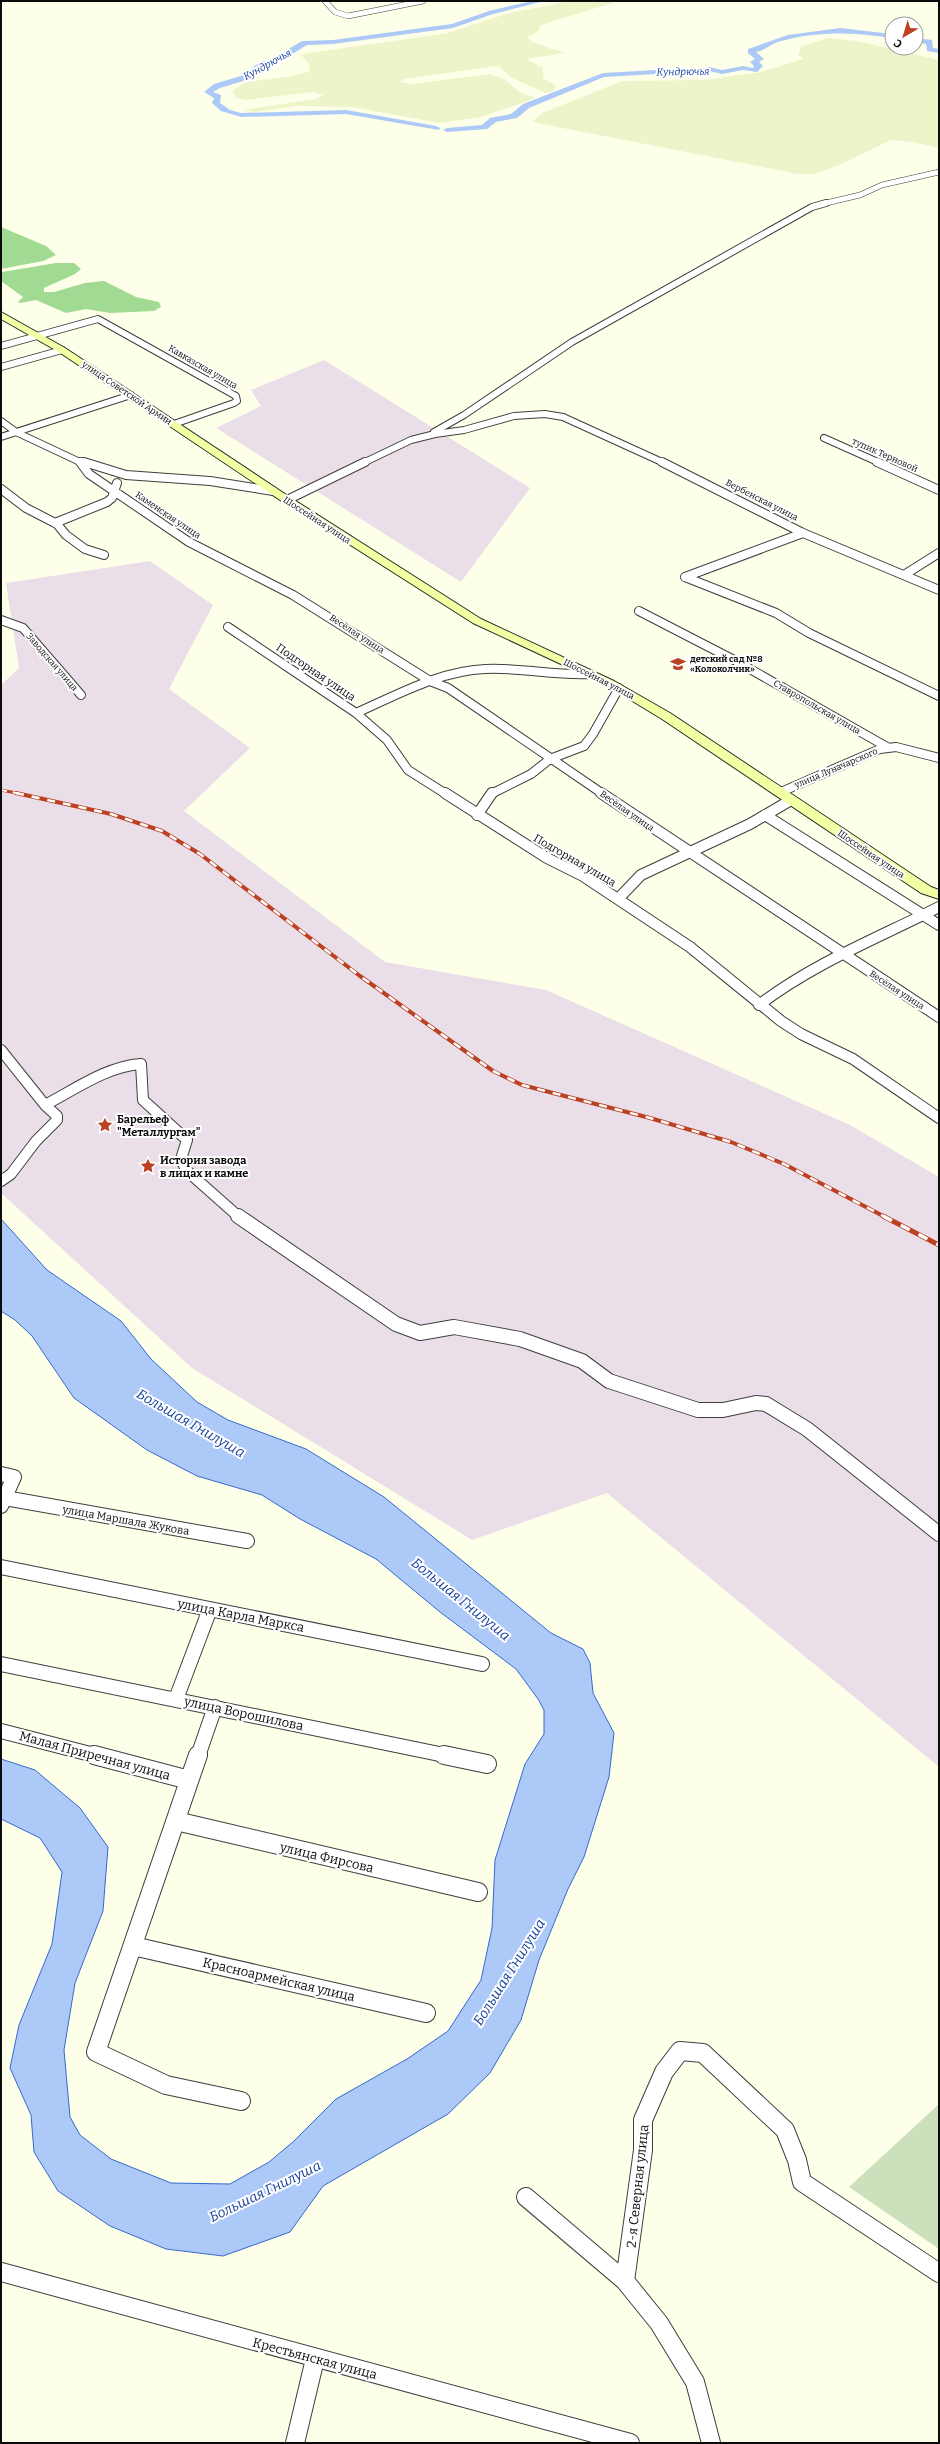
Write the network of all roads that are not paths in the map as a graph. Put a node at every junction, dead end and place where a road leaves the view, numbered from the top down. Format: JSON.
{"nodes":[{"id":1,"x":324,"y":1,"type":"edge"},
{"id":2,"x":423,"y":1,"type":"edge"},
{"id":3,"x":939,"y":172,"type":"edge"},
{"id":4,"x":1,"y":315,"type":"edge"},
{"id":5,"x":37,"y":335,"type":"junction"},
{"id":6,"x":1,"y":346,"type":"edge"},
{"id":7,"x":62,"y":350,"type":"junction"},
{"id":8,"x":1,"y":367,"type":"edge"},
{"id":9,"x":131,"y":395,"type":"junction"},
{"id":10,"x":1,"y":422,"type":"edge"},
{"id":11,"x":174,"y":424,"type":"junction"},
{"id":12,"x":16,"y":432,"type":"junction"},
{"id":13,"x":429,"y":435,"type":"junction"},
{"id":14,"x":1,"y":437,"type":"edge"},
{"id":15,"x":824,"y":438,"type":"dead end"},
{"id":16,"x":75,"y":460,"type":"junction"},
{"id":17,"x":126,"y":475,"type":"junction"},
{"id":18,"x":250,"y":476,"type":"joint"},
{"id":19,"x":1,"y":489,"type":"edge"},
{"id":20,"x":939,"y":490,"type":"edge"},
{"id":21,"x":116,"y":491,"type":"junction"},
{"id":22,"x":273,"y":491,"type":"junction"},
{"id":23,"x":287,"y":500,"type":"junction"},
{"id":24,"x":54,"y":523,"type":"junction"},
{"id":25,"x":803,"y":533,"type":"junction"},
{"id":26,"x":939,"y":553,"type":"edge"},
{"id":27,"x":104,"y":555,"type":"dead end"},
{"id":28,"x":904,"y":575,"type":"junction"},
{"id":29,"x":939,"y":590,"type":"edge"},
{"id":30,"x":315,"y":607,"type":"joint"},
{"id":31,"x":639,"y":611,"type":"dead end"},
{"id":32,"x":1,"y":620,"type":"edge"},
{"id":33,"x":228,"y":627,"type":"dead end"},
{"id":34,"x":591,"y":674,"type":"junction"},
{"id":35,"x":430,"y":681,"type":"junction"},
{"id":36,"x":619,"y":688,"type":"junction"},
{"id":37,"x":81,"y":696,"type":"dead end"},
{"id":38,"x":939,"y":696,"type":"edge"},
{"id":39,"x":356,"y":713,"type":"junction"},
{"id":40,"x":887,"y":747,"type":"junction"},
{"id":41,"x":552,"y":758,"type":"junction"},
{"id":42,"x":939,"y":758,"type":"edge"},
{"id":43,"x":781,"y":792,"type":"junction"},
{"id":44,"x":791,"y":800,"type":"junction"},
{"id":45,"x":477,"y":815,"type":"junction"},
{"id":46,"x":765,"y":815,"type":"junction"},
{"id":47,"x":687,"y":852,"type":"junction"},
{"id":48,"x":939,"y":895,"type":"edge"},
{"id":49,"x":618,"y":899,"type":"junction"},
{"id":50,"x":939,"y":907,"type":"edge"},
{"id":51,"x":923,"y":915,"type":"junction"},
{"id":52,"x":939,"y":925,"type":"edge"},
{"id":53,"x":841,"y":953,"type":"junction"},
{"id":54,"x":759,"y":1005,"type":"junction"},
{"id":55,"x":939,"y":1017,"type":"edge"},
{"id":56,"x":1,"y":1050,"type":"edge"},
{"id":57,"x":45,"y":1105,"type":"junction"},
{"id":58,"x":939,"y":1118,"type":"edge"},
{"id":59,"x":1,"y":1181,"type":"edge"},
{"id":60,"x":8,"y":1476,"type":"edge"},
{"id":61,"x":3,"y":1502,"type":"edge"},
{"id":62,"x":939,"y":1534,"type":"edge"},
{"id":63,"x":247,"y":1542,"type":"dead end"},
{"id":64,"x":1,"y":1567,"type":"edge"},
{"id":65,"x":210,"y":1609,"type":"junction"},
{"id":66,"x":1,"y":1664,"type":"edge"},
{"id":67,"x":482,"y":1664,"type":"dead end"},
{"id":68,"x":176,"y":1699,"type":"junction"},
{"id":69,"x":215,"y":1707,"type":"junction"},
{"id":70,"x":1,"y":1731,"type":"edge"},
{"id":71,"x":487,"y":1764,"type":"dead end"},
{"id":72,"x":189,"y":1780,"type":"junction"},
{"id":73,"x":176,"y":1822,"type":"junction"},
{"id":74,"x":478,"y":1892,"type":"dead end"},
{"id":75,"x":133,"y":1946,"type":"junction"},
{"id":76,"x":426,"y":2013,"type":"dead end"},
{"id":77,"x":241,"y":2101,"type":"dead end"},
{"id":78,"x":526,"y":2197,"type":"dead end"},
{"id":79,"x":1,"y":2272,"type":"edge"},
{"id":80,"x":939,"y":2273,"type":"edge"},
{"id":81,"x":625,"y":2281,"type":"junction"},
{"id":82,"x":315,"y":2359,"type":"junction"},
{"id":83,"x":295,"y":2443,"type":"edge"},
{"id":84,"x":630,"y":2443,"type":"edge"},
{"id":85,"x":711,"y":2443,"type":"edge"}],
"edges":[{"from":1,"to":2,"type":"street"},
{"from":3,"to":13,"type":"street"},
{"from":4,"to":5,"type":"main road","name":"улица Советской Армии"},
{"from":5,"to":6,"type":"street"},
{"from":5,"to":7,"type":"main road","name":"улица Советской Армии"},
{"from":5,"to":11,"type":"street","name":"Кавказская улица"},
{"from":7,"to":8,"type":"street"},
{"from":7,"to":9,"type":"main road","name":"улица Советской Армии"},
{"from":9,"to":11,"type":"main road","name":"улица Советской Армии"},
{"from":9,"to":12,"type":"street"},
{"from":10,"to":12,"type":"street","name":"Каменская улица"},
{"from":11,"to":18,"type":"main road","name":"улица Советской Армии"},
{"from":12,"to":14,"type":"street"},
{"from":12,"to":16,"type":"street","name":"Каменская улица"},
{"from":13,"to":23,"type":"street"},
{"from":13,"to":25,"type":"street","name":"Вербенская улица"},
{"from":15,"to":20,"type":"street","name":"тупик Терновой"},
{"from":16,"to":17,"type":"street"},
{"from":16,"to":21,"type":"street","name":"Каменская улица"},
{"from":17,"to":21,"type":"street"},
{"from":17,"to":22,"type":"street"},
{"from":18,"to":22,"type":"main road","name":"Шоссейная улица"},
{"from":19,"to":24,"type":"street"},
{"from":21,"to":24,"type":"street"},
{"from":21,"to":30,"type":"street","name":"Каменская улица"},
{"from":22,"to":23,"type":"main road","name":"Шоссейная улица"},
{"from":23,"to":34,"type":"main road","name":"Шоссейная улица"},
{"from":24,"to":27,"type":"street"},
{"from":25,"to":28,"type":"street","name":"Вербенская улица"},
{"from":25,"to":38,"type":"street"},
{"from":26,"to":28,"type":"street"},
{"from":28,"to":29,"type":"street","name":"Вербенская улица"},
{"from":30,"to":35,"type":"street","name":"Весёлая улица"},
{"from":31,"to":40,"type":"street","name":"Ставропольская улица"},
{"from":32,"to":37,"type":"street","name":"Заводская улица"},
{"from":33,"to":39,"type":"street","name":"Подгорная улица"},
{"from":34,"to":35,"type":"street"},
{"from":34,"to":36,"type":"main road","name":"Шоссейная улица"},
{"from":35,"to":39,"type":"street"},
{"from":35,"to":41,"type":"street","name":"Весёлая улица"},
{"from":36,"to":41,"type":"street"},
{"from":36,"to":43,"type":"main road","name":"Шоссейная улица"},
{"from":39,"to":45,"type":"street","name":"Подгорная улица"},
{"from":40,"to":42,"type":"street","name":"улица Луначарского"},
{"from":40,"to":43,"type":"street","name":"улица Луначарского"},
{"from":41,"to":45,"type":"street"},
{"from":41,"to":47,"type":"street","name":"Весёлая улица"},
{"from":43,"to":44,"type":"main road","name":"Шоссейная улица"},
{"from":44,"to":46,"type":"street"},
{"from":44,"to":48,"type":"main road","name":"Шоссейная улица"},
{"from":45,"to":49,"type":"street","name":"Подгорная улица"},
{"from":46,"to":47,"type":"street"},
{"from":46,"to":51,"type":"street"},
{"from":47,"to":49,"type":"street"},
{"from":47,"to":53,"type":"street","name":"Весёлая улица"},
{"from":49,"to":54,"type":"street","name":"Подгорная улица"},
{"from":50,"to":51,"type":"street"},
{"from":51,"to":52,"type":"street"},
{"from":51,"to":53,"type":"street"},
{"from":53,"to":54,"type":"street"},
{"from":53,"to":55,"type":"street","name":"Весёлая улица"},
{"from":54,"to":58,"type":"street","name":"Подгорная улица"},
{"from":56,"to":57,"type":"street"},
{"from":57,"to":59,"type":"street"},
{"from":57,"to":62,"type":"street"},
{"from":60,"to":61,"type":"street"},
{"from":61,"to":63,"type":"street","name":"улица Маршала Жукова"},
{"from":64,"to":65,"type":"street","name":"улица Карла Маркса"},
{"from":65,"to":67,"type":"street","name":"улица Карла Маркса"},
{"from":65,"to":68,"type":"street"},
{"from":66,"to":68,"type":"street","name":"улица Ворошилова"},
{"from":68,"to":69,"type":"street","name":"улица Ворошилова"},
{"from":69,"to":71,"type":"street","name":"улица Ворошилова"},
{"from":69,"to":72,"type":"street"},
{"from":70,"to":72,"type":"street","name":"Малая Приречная улица"},
{"from":72,"to":73,"type":"street"},
{"from":73,"to":74,"type":"street","name":"улица Фирсова"},
{"from":73,"to":75,"type":"street"},
{"from":75,"to":76,"type":"street","name":"Красноармейская улица"},
{"from":75,"to":77,"type":"street"},
{"from":78,"to":81,"type":"street"},
{"from":79,"to":82,"type":"street","name":"Крестьянская улица"},
{"from":80,"to":81,"type":"street","name":"2-я Северная улица"},
{"from":81,"to":85,"type":"street"},
{"from":82,"to":83,"type":"street"},
{"from":82,"to":84,"type":"street","name":"Крестьянская улица"}]}
